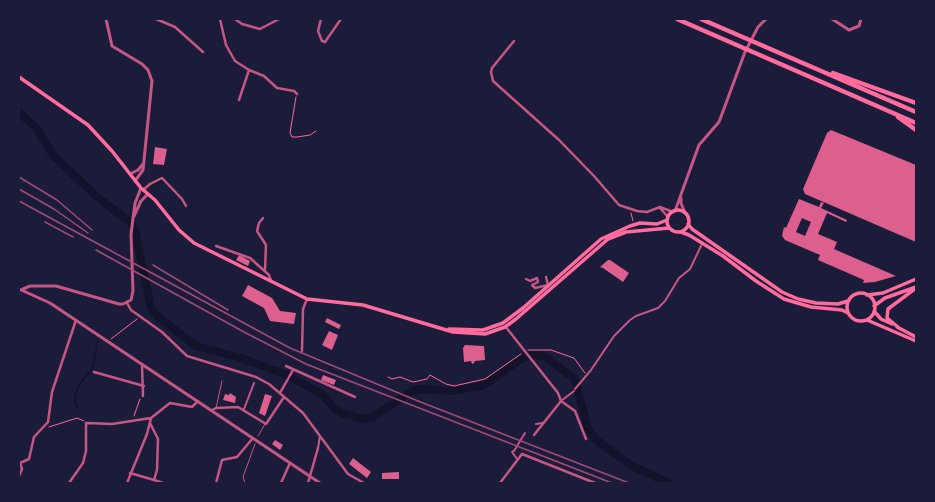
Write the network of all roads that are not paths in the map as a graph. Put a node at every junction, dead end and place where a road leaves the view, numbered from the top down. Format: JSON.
{"nodes":[{"id":1,"x":106,"y":19,"type":"edge"},
{"id":2,"x":156,"y":19,"type":"edge"},
{"id":3,"x":220,"y":19,"type":"edge"},
{"id":4,"x":235,"y":19,"type":"edge"},
{"id":5,"x":279,"y":19,"type":"edge"},
{"id":6,"x":321,"y":19,"type":"edge"},
{"id":7,"x":341,"y":19,"type":"edge"},
{"id":8,"x":678,"y":19,"type":"edge"},
{"id":9,"x":701,"y":19,"type":"edge"},
{"id":10,"x":766,"y":19,"type":"edge"},
{"id":11,"x":832,"y":19,"type":"edge"},
{"id":12,"x":840,"y":19,"type":"edge"},
{"id":13,"x":861,"y":19,"type":"edge"},
{"id":14,"x":841,"y":24,"type":"junction"},
{"id":15,"x":514,"y":41,"type":"dead end"},
{"id":16,"x":203,"y":52,"type":"dead end"},
{"id":17,"x":784,"y":55,"type":"junction"},
{"id":18,"x":249,"y":70,"type":"junction"},
{"id":19,"x":19,"y":77,"type":"edge"},
{"id":20,"x":297,"y":94,"type":"road end"},
{"id":21,"x":239,"y":100,"type":"dead end"},
{"id":22,"x":916,"y":103,"type":"edge"},
{"id":23,"x":892,"y":112,"type":"junction"},
{"id":24,"x":916,"y":112,"type":"edge"},
{"id":25,"x":916,"y":123,"type":"edge"},
{"id":26,"x":916,"y":130,"type":"edge"},
{"id":27,"x":142,"y":163,"type":"junction"},
{"id":28,"x":130,"y":174,"type":"junction"},
{"id":29,"x":135,"y":181,"type":"junction"},
{"id":30,"x":142,"y":189,"type":"junction"},
{"id":31,"x":148,"y":194,"type":"junction"},
{"id":32,"x":681,"y":194,"type":"junction"},
{"id":33,"x":186,"y":206,"type":"dead end"},
{"id":34,"x":660,"y":208,"type":"junction"},
{"id":35,"x":674,"y":211,"type":"junction"},
{"id":36,"x":685,"y":213,"type":"junction"},
{"id":37,"x":134,"y":216,"type":"junction"},
{"id":38,"x":263,"y":218,"type":"dead end"},
{"id":39,"x":667,"y":218,"type":"junction"},
{"id":40,"x":648,"y":223,"type":"junction"},
{"id":41,"x":688,"y":224,"type":"junction"},
{"id":42,"x":669,"y":228,"type":"junction"},
{"id":43,"x":643,"y":229,"type":"junction"},
{"id":44,"x":681,"y":232,"type":"junction"},
{"id":45,"x":216,"y":246,"type":"dead end"},
{"id":46,"x":701,"y":246,"type":"dead end"},
{"id":47,"x":265,"y":271,"type":"junction"},
{"id":48,"x":546,"y":277,"type":"dead end"},
{"id":49,"x":526,"y":279,"type":"dead end"},
{"id":50,"x":916,"y":279,"type":"edge"},
{"id":51,"x":271,"y":281,"type":"junction"},
{"id":52,"x":548,"y":285,"type":"junction"},
{"id":53,"x":916,"y":288,"type":"edge"},
{"id":54,"x":21,"y":289,"type":"edge"},
{"id":55,"x":544,"y":294,"type":"junction"},
{"id":56,"x":867,"y":295,"type":"junction"},
{"id":57,"x":308,"y":299,"type":"junction"},
{"id":58,"x":535,"y":300,"type":"junction"},
{"id":59,"x":848,"y":301,"type":"junction"},
{"id":60,"x":127,"y":303,"type":"junction"},
{"id":61,"x":874,"y":306,"type":"junction"},
{"id":62,"x":874,"y":311,"type":"junction"},
{"id":63,"x":848,"y":313,"type":"junction"},
{"id":64,"x":76,"y":320,"type":"junction"},
{"id":65,"x":866,"y":320,"type":"junction"},
{"id":66,"x":504,"y":325,"type":"junction"},
{"id":67,"x":898,"y":327,"type":"junction"},
{"id":68,"x":916,"y":337,"type":"edge"},
{"id":69,"x":916,"y":341,"type":"edge"},
{"id":70,"x":302,"y":351,"type":"dead end"},
{"id":71,"x":142,"y":364,"type":"junction"},
{"id":72,"x":286,"y":366,"type":"dead end"},
{"id":73,"x":292,"y":371,"type":"junction"},
{"id":74,"x":94,"y":372,"type":"dead end"},
{"id":75,"x":222,"y":381,"type":"dead end"},
{"id":76,"x":254,"y":383,"type":"dead end"},
{"id":77,"x":144,"y":386,"type":"junction"},
{"id":78,"x":280,"y":393,"type":"junction"},
{"id":79,"x":144,"y":396,"type":"road end"},
{"id":80,"x":284,"y":397,"type":"junction"},
{"id":81,"x":355,"y":397,"type":"dead end"},
{"id":82,"x":198,"y":401,"type":"junction"},
{"id":83,"x":561,"y":401,"type":"junction"},
{"id":84,"x":216,"y":408,"type":"junction"},
{"id":85,"x":244,"y":409,"type":"junction"},
{"id":86,"x":212,"y":410,"type":"junction"},
{"id":87,"x":151,"y":418,"type":"junction"},
{"id":88,"x":150,"y":423,"type":"junction"},
{"id":89,"x":544,"y":423,"type":"junction"},
{"id":90,"x":266,"y":424,"type":"junction"},
{"id":91,"x":536,"y":424,"type":"dead end"},
{"id":92,"x":525,"y":433,"type":"dead end"},
{"id":93,"x":320,"y":435,"type":"junction"},
{"id":94,"x":534,"y":435,"type":"dead end"},
{"id":95,"x":258,"y":436,"type":"dead end"},
{"id":96,"x":253,"y":438,"type":"junction"},
{"id":97,"x":586,"y":439,"type":"dead end"},
{"id":98,"x":255,"y":444,"type":"dead end"},
{"id":99,"x":318,"y":448,"type":"joint"},
{"id":100,"x":517,"y":459,"type":"junction"},
{"id":101,"x":19,"y":463,"type":"edge"},
{"id":102,"x":290,"y":463,"type":"junction"},
{"id":103,"x":130,"y":473,"type":"junction"},
{"id":104,"x":19,"y":476,"type":"edge"},
{"id":105,"x":310,"y":476,"type":"junction"},
{"id":106,"x":154,"y":480,"type":"junction"},
{"id":107,"x":69,"y":483,"type":"edge"},
{"id":108,"x":127,"y":483,"type":"edge"},
{"id":109,"x":163,"y":483,"type":"edge"},
{"id":110,"x":216,"y":483,"type":"edge"},
{"id":111,"x":245,"y":483,"type":"edge"},
{"id":112,"x":281,"y":483,"type":"edge"},
{"id":113,"x":308,"y":483,"type":"edge"},
{"id":114,"x":320,"y":483,"type":"edge"},
{"id":115,"x":364,"y":483,"type":"edge"},
{"id":116,"x":500,"y":483,"type":"edge"},
{"id":117,"x":595,"y":483,"type":"edge"}],
"edges":[{"from":1,"to":27,"type":"street"},
{"from":2,"to":16,"type":"street"},
{"from":3,"to":18,"type":"street"},
{"from":4,"to":5,"type":"street"},
{"from":6,"to":7,"type":"street"},
{"from":8,"to":23,"type":"highway"},
{"from":9,"to":17,"type":"highway"},
{"from":10,"to":32,"type":"street"},
{"from":11,"to":14,"type":"street"},
{"from":12,"to":14,"type":"street"},
{"from":13,"to":14,"type":"street"},
{"from":15,"to":34,"type":"street"},
{"from":17,"to":22,"type":"highway"},
{"from":17,"to":24,"type":"highway"},
{"from":18,"to":20,"type":"street"},
{"from":18,"to":21,"type":"street"},
{"from":19,"to":28,"type":"main road"},
{"from":23,"to":25,"type":"highway"},
{"from":23,"to":26,"type":"highway"},
{"from":27,"to":28,"type":"street"},
{"from":27,"to":29,"type":"street"},
{"from":28,"to":29,"type":"main road"},
{"from":29,"to":30,"type":"main road"},
{"from":30,"to":31,"type":"main road"},
{"from":30,"to":33,"type":"street"},
{"from":30,"to":37,"type":"street"},
{"from":31,"to":37,"type":"street"},
{"from":31,"to":51,"type":"main road"},
{"from":32,"to":35,"type":"street"},
{"from":32,"to":36,"type":"street"},
{"from":34,"to":35,"type":"street"},
{"from":34,"to":39,"type":"street"},
{"from":35,"to":36,"type":"main road"},
{"from":35,"to":39,"type":"main road"},
{"from":36,"to":41,"type":"main road"},
{"from":37,"to":60,"type":"street"},
{"from":38,"to":47,"type":"street"},
{"from":39,"to":40,"type":"main road"},
{"from":39,"to":42,"type":"main road"},
{"from":40,"to":43,"type":"main road"},
{"from":40,"to":52,"type":"main road"},
{"from":41,"to":44,"type":"main road"},
{"from":41,"to":59,"type":"main road"},
{"from":42,"to":43,"type":"main road"},
{"from":42,"to":44,"type":"main road"},
{"from":43,"to":55,"type":"main road"},
{"from":44,"to":63,"type":"main road"},
{"from":45,"to":47,"type":"street"},
{"from":46,"to":83,"type":"street"},
{"from":47,"to":51,"type":"street"},
{"from":48,"to":52,"type":"street"},
{"from":49,"to":52,"type":"street"},
{"from":50,"to":56,"type":"main road"},
{"from":51,"to":57,"type":"main road"},
{"from":52,"to":55,"type":"main road"},
{"from":52,"to":58,"type":"main road"},
{"from":53,"to":61,"type":"main road"},
{"from":53,"to":67,"type":"main road"},
{"from":54,"to":60,"type":"street"},
{"from":54,"to":64,"type":"street"},
{"from":55,"to":58,"type":"main road"},
{"from":56,"to":59,"type":"main road"},
{"from":56,"to":61,"type":"main road"},
{"from":57,"to":66,"type":"main road"},
{"from":57,"to":70,"type":"street"},
{"from":58,"to":66,"type":"main road"},
{"from":59,"to":63,"type":"main road"},
{"from":60,"to":78,"type":"street"},
{"from":61,"to":62,"type":"main road"},
{"from":62,"to":65,"type":"main road"},
{"from":62,"to":67,"type":"main road"},
{"from":63,"to":65,"type":"main road"},
{"from":64,"to":71,"type":"street"},
{"from":64,"to":101,"type":"street"},
{"from":65,"to":69,"type":"main road"},
{"from":66,"to":83,"type":"street"},
{"from":67,"to":68,"type":"main road"},
{"from":71,"to":77,"type":"street"},
{"from":71,"to":82,"type":"street"},
{"from":72,"to":73,"type":"street"},
{"from":73,"to":78,"type":"street"},
{"from":73,"to":81,"type":"street"},
{"from":74,"to":77,"type":"street"},
{"from":75,"to":84,"type":"lane"},
{"from":76,"to":85,"type":"street"},
{"from":77,"to":79,"type":"street"},
{"from":78,"to":80,"type":"street"},
{"from":80,"to":90,"type":"street"},
{"from":80,"to":93,"type":"street"},
{"from":82,"to":86,"type":"street"},
{"from":82,"to":87,"type":"street"},
{"from":83,"to":89,"type":"street"},
{"from":83,"to":97,"type":"street"},
{"from":84,"to":85,"type":"street"},
{"from":84,"to":86,"type":"street"},
{"from":85,"to":90,"type":"street"},
{"from":86,"to":96,"type":"street"},
{"from":87,"to":88,"type":"street"},
{"from":87,"to":107,"type":"street"},
{"from":88,"to":103,"type":"street"},
{"from":88,"to":106,"type":"street"},
{"from":89,"to":91,"type":"street"},
{"from":89,"to":94,"type":"street"},
{"from":90,"to":95,"type":"lane"},
{"from":92,"to":100,"type":"street"},
{"from":93,"to":99,"type":"street"},
{"from":93,"to":115,"type":"street"},
{"from":96,"to":102,"type":"street"},
{"from":96,"to":110,"type":"street"},
{"from":98,"to":111,"type":"lane"},
{"from":99,"to":105,"type":"street"},
{"from":100,"to":116,"type":"street"},
{"from":100,"to":117,"type":"street"},
{"from":101,"to":104,"type":"street"},
{"from":102,"to":105,"type":"street"},
{"from":102,"to":112,"type":"street"},
{"from":103,"to":106,"type":"street"},
{"from":103,"to":108,"type":"street"},
{"from":105,"to":113,"type":"street"},
{"from":105,"to":114,"type":"street"},
{"from":106,"to":109,"type":"street"}]}
